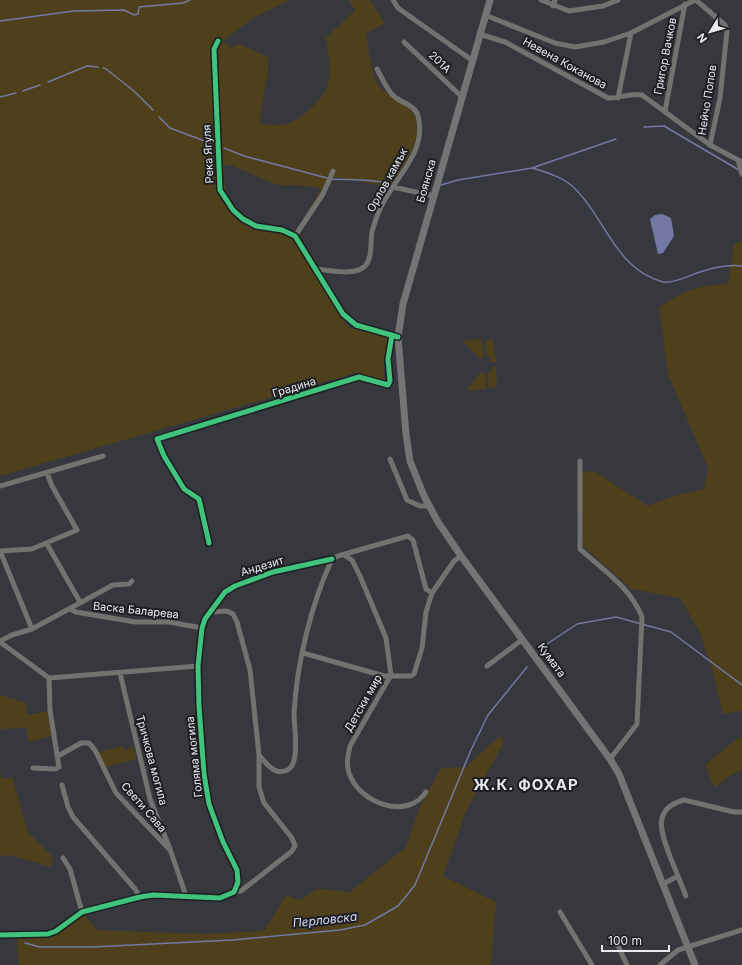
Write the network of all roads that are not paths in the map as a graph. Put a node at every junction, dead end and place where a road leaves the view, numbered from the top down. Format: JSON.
{"nodes":[{"id":1,"x":393,"y":0,"type":"edge"},
{"id":2,"x":490,"y":0,"type":"edge"},
{"id":3,"x":541,"y":0,"type":"edge"},
{"id":4,"x":555,"y":0,"type":"edge"},
{"id":5,"x":618,"y":0,"type":"edge"},
{"id":6,"x":696,"y":0,"type":"edge"},
{"id":7,"x":685,"y":4,"type":"junction"},
{"id":8,"x":553,"y":6,"type":"junction"},
{"id":9,"x":485,"y":15,"type":"junction"},
{"id":10,"x":631,"y":33,"type":"junction"},
{"id":11,"x":480,"y":34,"type":"junction"},
{"id":12,"x":218,"y":41,"type":"dead end"},
{"id":13,"x":404,"y":42,"type":"dead end"},
{"id":14,"x":473,"y":61,"type":"junction"},
{"id":15,"x":377,"y":69,"type":"dead end"},
{"id":16,"x":462,"y":97,"type":"junction"},
{"id":17,"x":618,"y":98,"type":"junction"},
{"id":18,"x":665,"y":111,"type":"junction"},
{"id":19,"x":710,"y":145,"type":"junction"},
{"id":20,"x":740,"y":161,"type":"edge"},
{"id":21,"x":333,"y":172,"type":"dead end"},
{"id":22,"x":742,"y":174,"type":"edge"},
{"id":23,"x":393,"y":187,"type":"junction"},
{"id":24,"x":434,"y":196,"type":"junction"},
{"id":25,"x":295,"y":236,"type":"junction"},
{"id":26,"x":316,"y":269,"type":"junction"},
{"id":27,"x":395,"y":336,"type":"junction"},
{"id":28,"x":401,"y":370,"type":"joint"},
{"id":29,"x":103,"y":456,"type":"dead end"},
{"id":30,"x":390,"y":459,"type":"dead end"},
{"id":31,"x":580,"y":461,"type":"dead end"},
{"id":32,"x":47,"y":473,"type":"junction"},
{"id":33,"x":0,"y":486,"type":"edge"},
{"id":34,"x":429,"y":506,"type":"junction"},
{"id":35,"x":209,"y":543,"type":"dead end"},
{"id":36,"x":47,"y":544,"type":"junction"},
{"id":37,"x":0,"y":551,"type":"edge"},
{"id":38,"x":344,"y":555,"type":"junction"},
{"id":39,"x":461,"y":556,"type":"junction"},
{"id":40,"x":332,"y":559,"type":"junction"},
{"id":41,"x":132,"y":581,"type":"dead end"},
{"id":42,"x":432,"y":593,"type":"junction"},
{"id":43,"x":80,"y":602,"type":"junction"},
{"id":44,"x":70,"y":609,"type":"junction"},
{"id":45,"x":210,"y":612,"type":"junction"},
{"id":46,"x":202,"y":628,"type":"junction"},
{"id":47,"x":32,"y":629,"type":"junction"},
{"id":48,"x":523,"y":639,"type":"junction"},
{"id":49,"x":0,"y":642,"type":"edge"},
{"id":50,"x":302,"y":653,"type":"junction"},
{"id":51,"x":198,"y":666,"type":"junction"},
{"id":52,"x":487,"y":666,"type":"dead end"},
{"id":53,"x":120,"y":672,"type":"junction"},
{"id":54,"x":391,"y":675,"type":"junction"},
{"id":55,"x":49,"y":678,"type":"junction"},
{"id":56,"x":259,"y":755,"type":"junction"},
{"id":57,"x":58,"y":756,"type":"junction"},
{"id":58,"x":610,"y":759,"type":"junction"},
{"id":59,"x":33,"y":768,"type":"dead end"},
{"id":60,"x":62,"y":785,"type":"dead end"},
{"id":61,"x":426,"y":792,"type":"dead end"},
{"id":62,"x":742,"y":812,"type":"edge"},
{"id":63,"x":170,"y":849,"type":"junction"},
{"id":64,"x":63,"y":858,"type":"dead end"},
{"id":65,"x":678,"y":876,"type":"junction"},
{"id":66,"x":663,"y":884,"type":"junction"},
{"id":67,"x":234,"y":892,"type":"junction"},
{"id":68,"x":186,"y":896,"type":"junction"},
{"id":69,"x":686,"y":896,"type":"dead end"},
{"id":70,"x":140,"y":897,"type":"junction"},
{"id":71,"x":82,"y":912,"type":"junction"},
{"id":72,"x":560,"y":912,"type":"dead end"},
{"id":73,"x":742,"y":930,"type":"edge"},
{"id":74,"x":0,"y":935,"type":"edge"},
{"id":75,"x":614,"y":937,"type":"dead end"},
{"id":76,"x":688,"y":947,"type":"junction"},
{"id":77,"x":592,"y":965,"type":"edge"},
{"id":78,"x":627,"y":965,"type":"edge"},
{"id":79,"x":660,"y":965,"type":"edge"},
{"id":80,"x":695,"y":965,"type":"edge"}],
"edges":[{"from":1,"to":14,"type":"street"},
{"from":2,"to":9,"type":"main road","name":"Боянска"},
{"from":3,"to":8,"type":"street"},
{"from":4,"to":8,"type":"street"},
{"from":5,"to":8,"type":"street"},
{"from":6,"to":7,"type":"street"},
{"from":6,"to":19,"type":"street","name":"Нейчо Попов"},
{"from":7,"to":10,"type":"street"},
{"from":7,"to":18,"type":"street","name":"Григор Вачков"},
{"from":9,"to":10,"type":"street"},
{"from":9,"to":11,"type":"main road","name":"Боянска"},
{"from":10,"to":17,"type":"street"},
{"from":11,"to":14,"type":"main road","name":"Боянска"},
{"from":11,"to":17,"type":"street","name":"Невена Коканова"},
{"from":12,"to":25,"type":"street","name":"Река Ягуля"},
{"from":13,"to":16,"type":"street","name":"201А"},
{"from":14,"to":16,"type":"main road","name":"Боянска"},
{"from":15,"to":23,"type":"street","name":"Орлов камък"},
{"from":16,"to":24,"type":"main road","name":"Боянска"},
{"from":17,"to":18,"type":"street","name":"Невена Коканова"},
{"from":18,"to":19,"type":"street","name":"Невена Коканова"},
{"from":19,"to":20,"type":"street","name":"Невена Коканова"},
{"from":20,"to":22,"type":"street"},
{"from":21,"to":25,"type":"street"},
{"from":23,"to":24,"type":"street"},
{"from":23,"to":26,"type":"street","name":"Орлов камък"},
{"from":24,"to":27,"type":"main road","name":"Боянска"},
{"from":25,"to":26,"type":"street"},
{"from":26,"to":27,"type":"street"},
{"from":27,"to":28,"type":"main road","name":"Боянска"},
{"from":27,"to":35,"type":"street","name":"Градина"},
{"from":28,"to":34,"type":"main road","name":"Кумата"},
{"from":29,"to":32,"type":"street"},
{"from":30,"to":34,"type":"street"},
{"from":31,"to":58,"type":"street"},
{"from":32,"to":33,"type":"street"},
{"from":32,"to":36,"type":"street"},
{"from":34,"to":39,"type":"main road","name":"Кумата"},
{"from":36,"to":37,"type":"street"},
{"from":36,"to":43,"type":"street"},
{"from":37,"to":47,"type":"street"},
{"from":38,"to":40,"type":"street"},
{"from":38,"to":42,"type":"street"},
{"from":38,"to":54,"type":"street"},
{"from":39,"to":42,"type":"street","name":"Детски мир"},
{"from":39,"to":48,"type":"main road","name":"Кумата"},
{"from":40,"to":45,"type":"street","name":"Андезит"},
{"from":40,"to":50,"type":"street"},
{"from":41,"to":43,"type":"street"},
{"from":42,"to":54,"type":"street","name":"Детски мир"},
{"from":43,"to":44,"type":"street"},
{"from":44,"to":46,"type":"street","name":"Васка Баларева"},
{"from":44,"to":47,"type":"street"},
{"from":45,"to":46,"type":"street","name":"Голяма могила"},
{"from":45,"to":56,"type":"street"},
{"from":46,"to":51,"type":"street","name":"Голяма могила"},
{"from":47,"to":49,"type":"street"},
{"from":48,"to":52,"type":"street"},
{"from":48,"to":58,"type":"main road","name":"Кумата"},
{"from":49,"to":55,"type":"street"},
{"from":50,"to":54,"type":"street"},
{"from":50,"to":56,"type":"street"},
{"from":51,"to":53,"type":"street"},
{"from":51,"to":67,"type":"street","name":"Голяма могила"},
{"from":53,"to":55,"type":"street"},
{"from":53,"to":63,"type":"street","name":"Тричкова могила"},
{"from":54,"to":61,"type":"street","name":"Детски мир"},
{"from":55,"to":57,"type":"street"},
{"from":56,"to":67,"type":"street"},
{"from":57,"to":59,"type":"street"},
{"from":57,"to":63,"type":"street","name":"Свети Сава"},
{"from":58,"to":66,"type":"main road","name":"Кумата"},
{"from":60,"to":70,"type":"street"},
{"from":62,"to":65,"type":"street"},
{"from":63,"to":68,"type":"street","name":"Тричкова могила"},
{"from":64,"to":71,"type":"street"},
{"from":65,"to":66,"type":"street"},
{"from":65,"to":69,"type":"street"},
{"from":66,"to":76,"type":"main road","name":"Кумата"},
{"from":67,"to":68,"type":"street"},
{"from":68,"to":70,"type":"street"},
{"from":70,"to":71,"type":"street"},
{"from":71,"to":74,"type":"street"},
{"from":72,"to":77,"type":"street"},
{"from":73,"to":76,"type":"street"},
{"from":75,"to":78,"type":"street"},
{"from":76,"to":79,"type":"street"},
{"from":76,"to":80,"type":"main road","name":"Кумата"}]}
